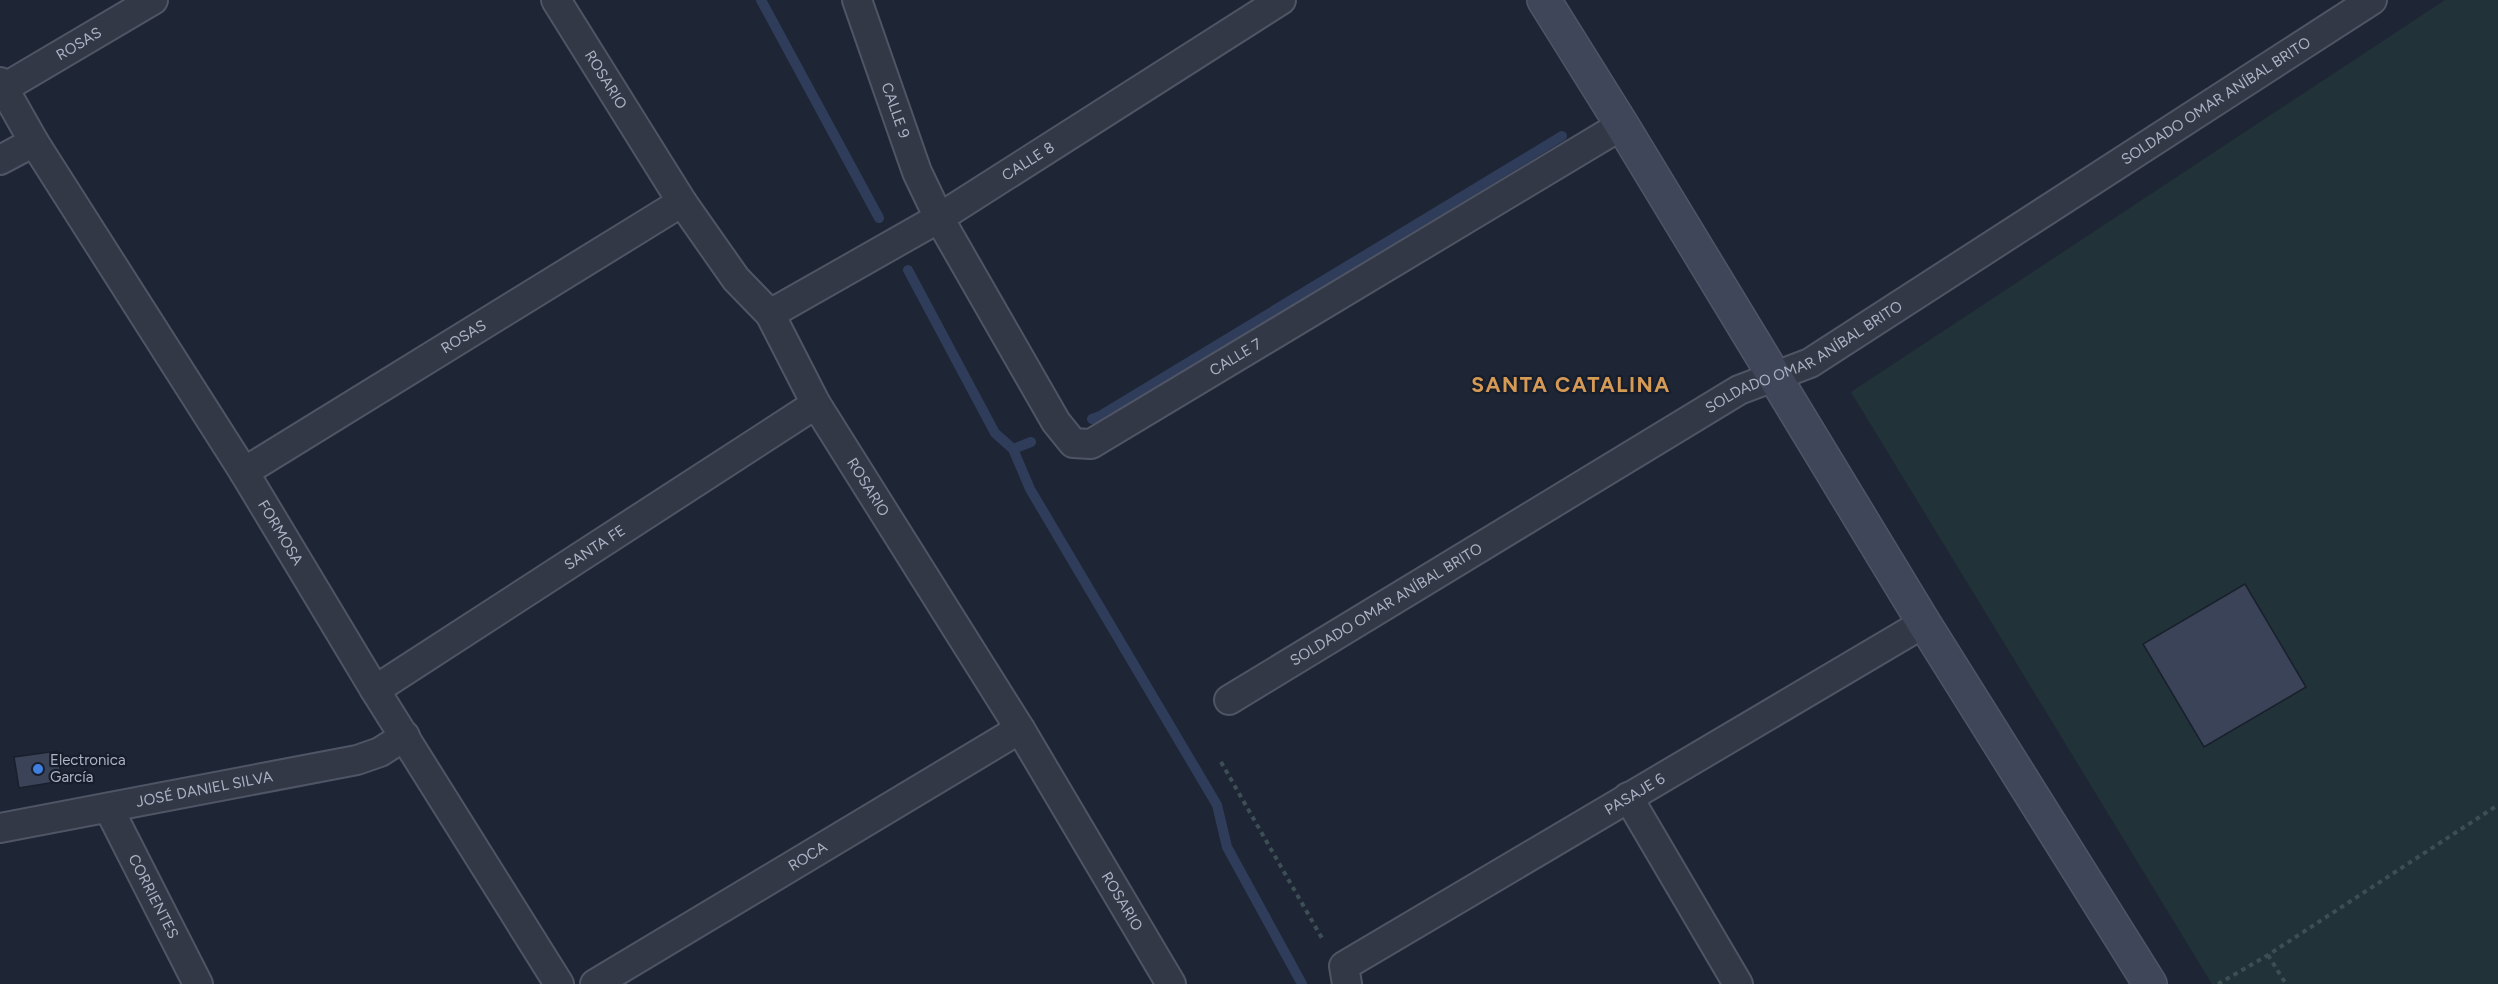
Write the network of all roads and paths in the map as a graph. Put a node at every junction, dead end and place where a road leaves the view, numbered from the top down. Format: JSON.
{"nodes":[{"id":1,"x":153,"y":0,"type":"edge"},
{"id":2,"x":556,"y":0,"type":"edge"},
{"id":3,"x":857,"y":0,"type":"edge"},
{"id":4,"x":1281,"y":0,"type":"edge"},
{"id":5,"x":1544,"y":0,"type":"edge"},
{"id":6,"x":2372,"y":0,"type":"edge"},
{"id":7,"x":2338,"y":9,"type":"edge"},
{"id":8,"x":2,"y":85,"type":"edge"},
{"id":9,"x":1622,"y":125,"type":"junction"},
{"id":10,"x":34,"y":142,"type":"junction"},
{"id":11,"x":0,"y":160,"type":"edge"},
{"id":12,"x":682,"y":202,"type":"junction"},
{"id":13,"x":939,"y":218,"type":"junction"},
{"id":14,"x":770,"y":314,"type":"junction"},
{"id":15,"x":1775,"y":378,"type":"junction"},
{"id":16,"x":816,"y":404,"type":"junction"},
{"id":17,"x":244,"y":472,"type":"junction"},
{"id":18,"x":1924,"y":623,"type":"junction"},
{"id":19,"x":375,"y":690,"type":"junction"},
{"id":20,"x":1229,"y":700,"type":"dead end"},
{"id":21,"x":1020,"y":729,"type":"junction"},
{"id":22,"x":405,"y":736,"type":"junction"},
{"id":23,"x":1221,"y":762,"type":"dead end"},
{"id":24,"x":1628,"y":797,"type":"junction"},
{"id":25,"x":2498,"y":805,"type":"edge"},
{"id":26,"x":109,"y":809,"type":"junction"},
{"id":27,"x":0,"y":828,"type":"edge"},
{"id":28,"x":2268,"y":955,"type":"junction"},
{"id":29,"x":1346,"y":975,"type":"edge"},
{"id":30,"x":198,"y":984,"type":"edge"},
{"id":31,"x":559,"y":984,"type":"edge"},
{"id":32,"x":595,"y":984,"type":"edge"},
{"id":33,"x":1171,"y":984,"type":"edge"},
{"id":34,"x":1738,"y":984,"type":"edge"},
{"id":35,"x":2150,"y":984,"type":"edge"},
{"id":36,"x":2218,"y":984,"type":"edge"},
{"id":37,"x":2286,"y":984,"type":"edge"}],
"edges":[{"from":1,"to":8,"type":"street","name":"ROSAS"},
{"from":2,"to":12,"type":"street","name":"ROSARIO"},
{"from":3,"to":13,"type":"street","name":"CALLE 9"},
{"from":4,"to":13,"type":"street","name":"CALLE 8"},
{"from":5,"to":9,"type":"street"},
{"from":6,"to":7,"type":"street","name":"SOLDADO OMAR ANÍBAL BRITO"},
{"from":7,"to":15,"type":"street","name":"SOLDADO OMAR ANÍBAL BRITO"},
{"from":8,"to":10,"type":"street","name":"FORMOSA"},
{"from":9,"to":13,"type":"street","name":"CALLE 7"},
{"from":9,"to":15,"type":"street"},
{"from":10,"to":11,"type":"street"},
{"from":10,"to":17,"type":"street","name":"FORMOSA"},
{"from":12,"to":14,"type":"street","name":"ROSARIO"},
{"from":12,"to":17,"type":"street","name":"ROSAS"},
{"from":13,"to":14,"type":"street","name":"CALLE 8"},
{"from":14,"to":16,"type":"street","name":"ROSARIO"},
{"from":15,"to":18,"type":"street"},
{"from":15,"to":20,"type":"street","name":"SOLDADO OMAR ANÍBAL BRITO"},
{"from":16,"to":19,"type":"street","name":"SANTA FE"},
{"from":16,"to":21,"type":"street","name":"ROSARIO"},
{"from":17,"to":19,"type":"street","name":"FORMOSA"},
{"from":18,"to":24,"type":"street","name":"PASAJE 6"},
{"from":18,"to":35,"type":"street"},
{"from":19,"to":22,"type":"street","name":"FORMOSA"},
{"from":21,"to":32,"type":"street","name":"ROCA"},
{"from":21,"to":33,"type":"street","name":"ROSARIO"},
{"from":22,"to":26,"type":"street","name":"JOSÉ DANIEL SILVA"},
{"from":22,"to":31,"type":"street","name":"FORMOSA"},
{"from":23,"to":29,"type":"path"},
{"from":24,"to":29,"type":"street","name":"PASAJE 6"},
{"from":24,"to":34,"type":"street"},
{"from":25,"to":28,"type":"path"},
{"from":26,"to":27,"type":"street","name":"JOSÉ DANIEL SILVA"},
{"from":26,"to":30,"type":"street","name":"CORRIENTES"},
{"from":28,"to":36,"type":"path"},
{"from":28,"to":37,"type":"path"}]}
